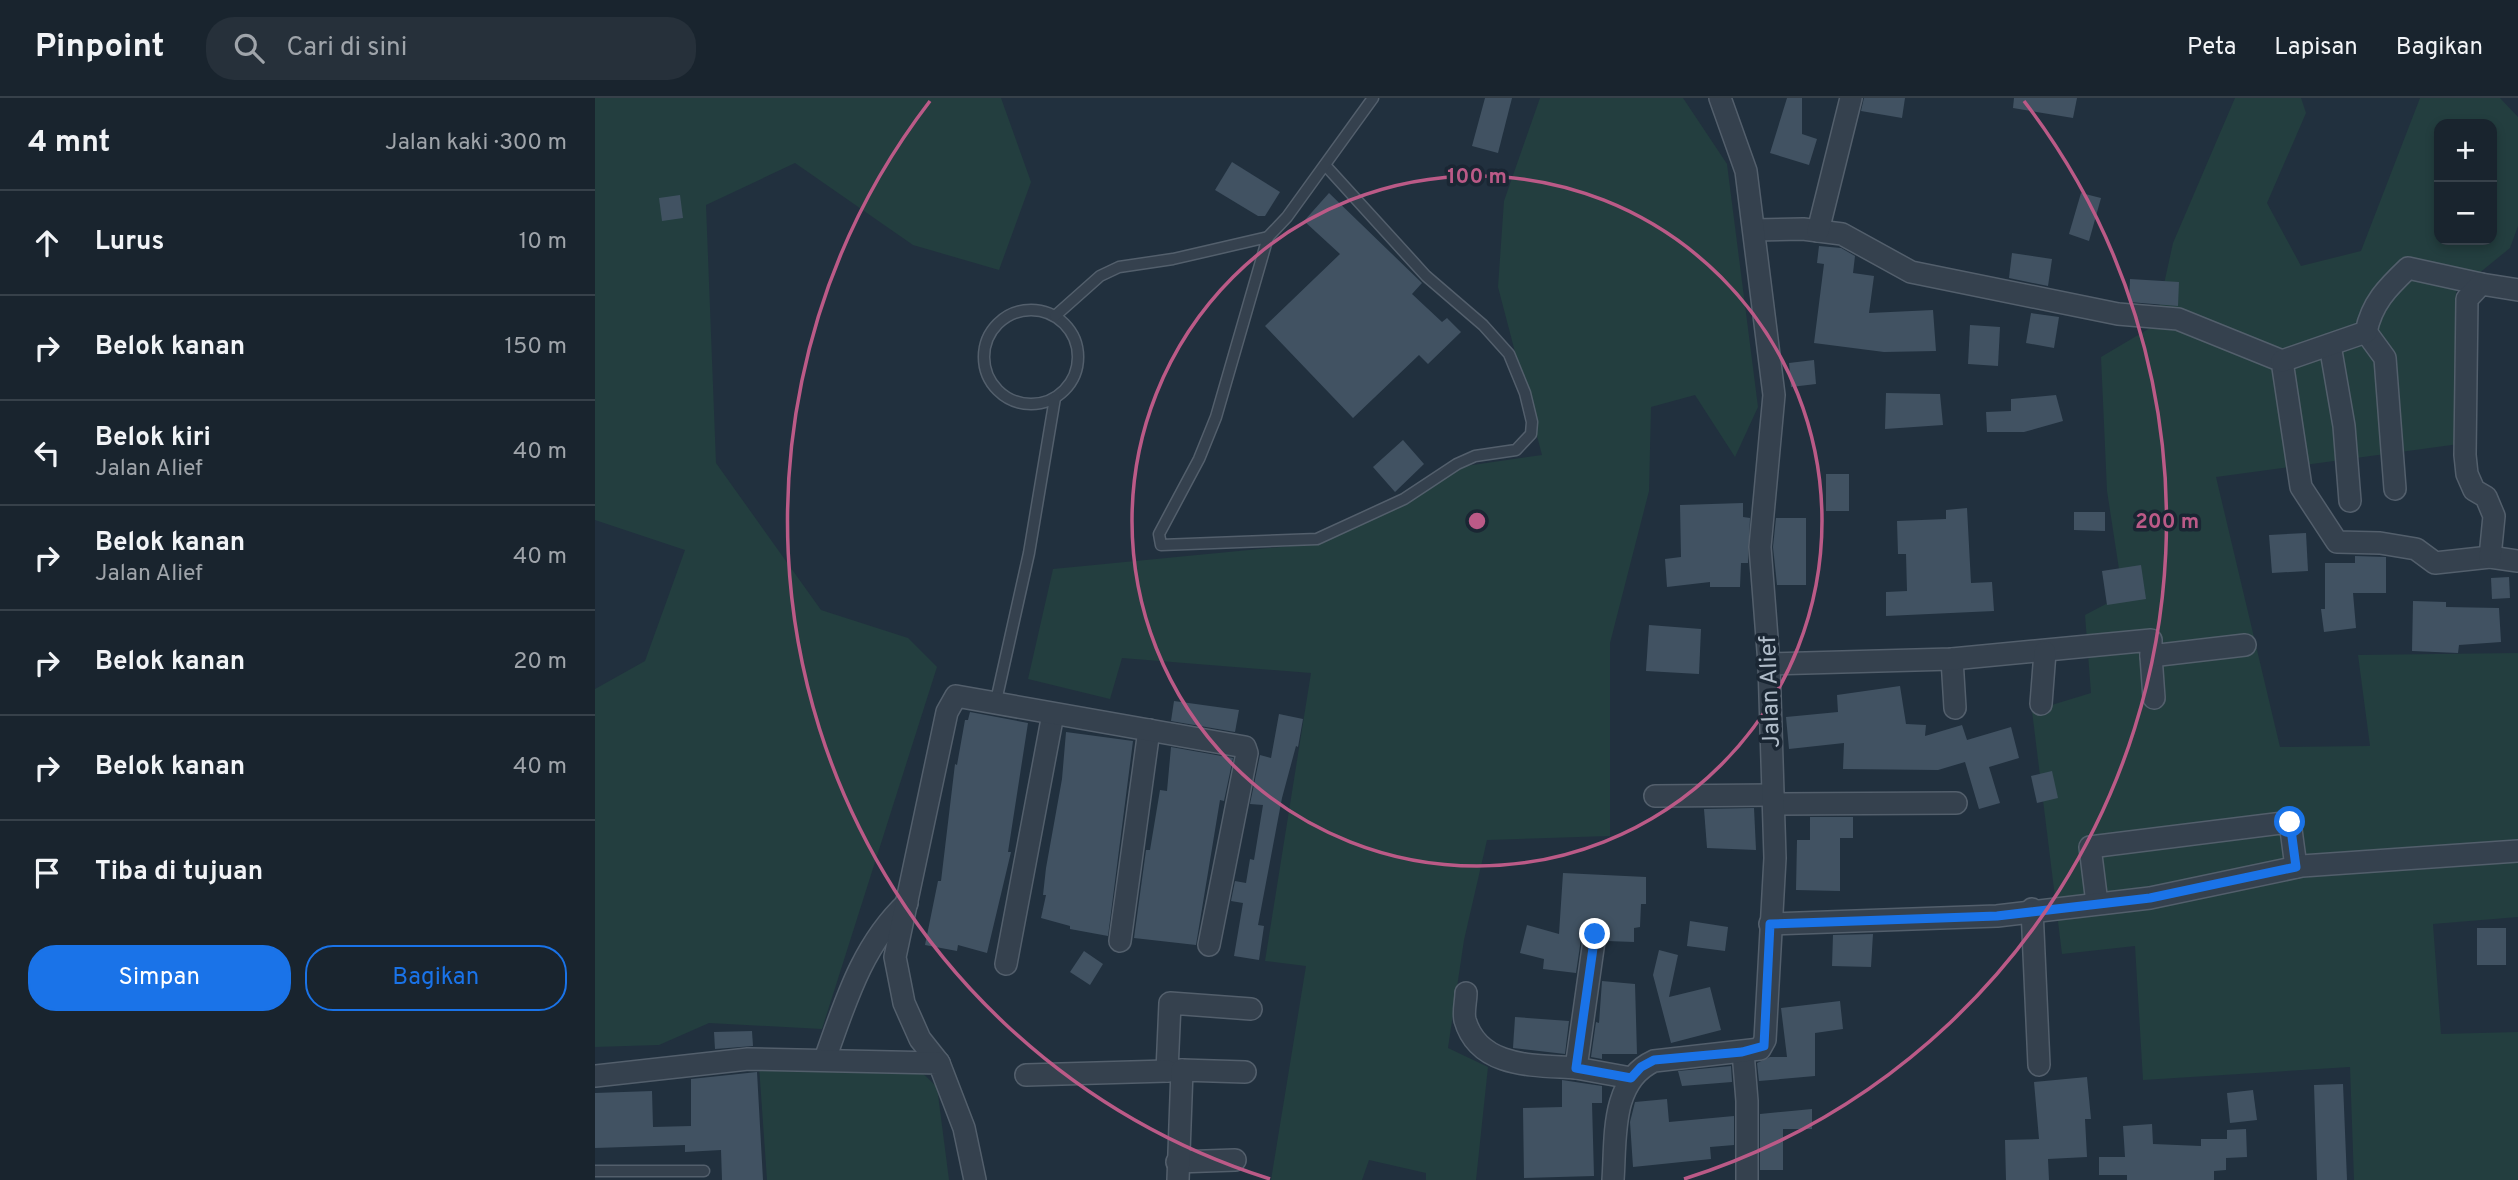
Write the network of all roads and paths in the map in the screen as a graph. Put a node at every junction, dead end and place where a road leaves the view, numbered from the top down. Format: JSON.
{"nodes":[{"id":1,"x":1720,"y":98,"type":"edge"},
{"id":2,"x":1851,"y":98,"type":"edge"},
{"id":3,"x":1370,"y":103,"type":"edge"},
{"id":4,"x":1325,"y":165,"type":"junction"},
{"id":5,"x":1754,"y":230,"type":"junction"},
{"id":6,"x":1818,"y":231,"type":"junction"},
{"id":7,"x":1268,"y":237,"type":"junction"},
{"id":8,"x":2481,"y":284,"type":"junction"},
{"id":9,"x":2518,"y":290,"type":"edge"},
{"id":10,"x":1055,"y":316,"type":"junction"},
{"id":11,"x":2365,"y":332,"type":"junction"},
{"id":12,"x":2330,"y":345,"type":"junction"},
{"id":13,"x":2282,"y":361,"type":"junction"},
{"id":14,"x":1055,"y":398,"type":"junction"},
{"id":15,"x":2395,"y":489,"type":"dead end"},
{"id":16,"x":2350,"y":501,"type":"dead end"},
{"id":17,"x":2490,"y":557,"type":"junction"},
{"id":18,"x":2518,"y":561,"type":"edge"},
{"id":19,"x":2245,"y":645,"type":"dead end"},
{"id":20,"x":2045,"y":652,"type":"junction"},
{"id":21,"x":2151,"y":656,"type":"junction"},
{"id":22,"x":1952,"y":659,"type":"junction"},
{"id":23,"x":1769,"y":664,"type":"junction"},
{"id":24,"x":2154,"y":698,"type":"dead end"},
{"id":25,"x":996,"y":701,"type":"junction"},
{"id":26,"x":2041,"y":704,"type":"dead end"},
{"id":27,"x":1955,"y":708,"type":"dead end"},
{"id":28,"x":1053,"y":714,"type":"junction"},
{"id":29,"x":1149,"y":730,"type":"junction"},
{"id":30,"x":1655,"y":796,"type":"dead end"},
{"id":31,"x":1774,"y":799,"type":"junction"},
{"id":32,"x":1956,"y":803,"type":"dead end"},
{"id":33,"x":2518,"y":851,"type":"edge"},
{"id":34,"x":2296,"y":867,"type":"junction"},
{"id":35,"x":907,"y":903,"type":"junction"},
{"id":36,"x":2097,"y":903,"type":"junction"},
{"id":37,"x":2032,"y":909,"type":"junction"},
{"id":38,"x":1770,"y":924,"type":"junction"},
{"id":39,"x":1595,"y":934,"type":"dead end"},
{"id":40,"x":1120,"y":942,"type":"dead end"},
{"id":41,"x":1209,"y":945,"type":"dead end"},
{"id":42,"x":1006,"y":964,"type":"dead end"},
{"id":43,"x":1466,"y":993,"type":"dead end"},
{"id":44,"x":1251,"y":1009,"type":"dead end"},
{"id":45,"x":1742,"y":1052,"type":"junction"},
{"id":46,"x":825,"y":1059,"type":"junction"},
{"id":47,"x":939,"y":1063,"type":"junction"},
{"id":48,"x":2039,"y":1065,"type":"dead end"},
{"id":49,"x":1576,"y":1068,"type":"junction"},
{"id":50,"x":1174,"y":1071,"type":"junction"},
{"id":51,"x":1245,"y":1072,"type":"dead end"},
{"id":52,"x":1026,"y":1075,"type":"dead end"},
{"id":53,"x":595,"y":1076,"type":"edge"},
{"id":54,"x":1631,"y":1078,"type":"junction"},
{"id":55,"x":1235,"y":1160,"type":"dead end"},
{"id":56,"x":595,"y":1171,"type":"edge"},
{"id":57,"x":704,"y":1171,"type":"dead end"},
{"id":58,"x":1178,"y":1171,"type":"edge"},
{"id":59,"x":975,"y":1180,"type":"edge"},
{"id":60,"x":1613,"y":1180,"type":"edge"},
{"id":61,"x":1746,"y":1180,"type":"edge"}],
"edges":[{"from":1,"to":5,"type":"street","name":"Jalan Alief"},
{"from":2,"to":6,"type":"street"},
{"from":3,"to":4,"type":"lane"},
{"from":4,"to":7,"type":"lane"},
{"from":4,"to":7,"type":"lane"},
{"from":5,"to":6,"type":"street"},
{"from":5,"to":23,"type":"street","name":"Jalan Alief"},
{"from":6,"to":13,"type":"street"},
{"from":7,"to":10,"type":"lane"},
{"from":8,"to":9,"type":"street"},
{"from":8,"to":11,"type":"street"},
{"from":8,"to":17,"type":"street"},
{"from":10,"to":14,"type":"lane"},
{"from":10,"to":14,"type":"lane"},
{"from":11,"to":12,"type":"street"},
{"from":11,"to":15,"type":"street"},
{"from":12,"to":13,"type":"street"},
{"from":12,"to":16,"type":"street"},
{"from":13,"to":17,"type":"street"},
{"from":14,"to":25,"type":"lane"},
{"from":17,"to":18,"type":"street"},
{"from":19,"to":21,"type":"street"},
{"from":20,"to":21,"type":"street"},
{"from":20,"to":22,"type":"street"},
{"from":20,"to":26,"type":"street"},
{"from":21,"to":24,"type":"street"},
{"from":22,"to":23,"type":"street"},
{"from":22,"to":27,"type":"street"},
{"from":23,"to":31,"type":"street","name":"Jalan Alief"},
{"from":25,"to":28,"type":"street"},
{"from":25,"to":35,"type":"street"},
{"from":28,"to":29,"type":"street"},
{"from":28,"to":42,"type":"street"},
{"from":29,"to":40,"type":"street"},
{"from":29,"to":41,"type":"street"},
{"from":30,"to":31,"type":"street"},
{"from":31,"to":32,"type":"street"},
{"from":31,"to":38,"type":"street","name":"Jalan Alief"},
{"from":33,"to":34,"type":"street"},
{"from":34,"to":36,"type":"street"},
{"from":34,"to":36,"type":"street"},
{"from":35,"to":46,"type":"street"},
{"from":35,"to":47,"type":"street"},
{"from":36,"to":37,"type":"street"},
{"from":37,"to":38,"type":"street"},
{"from":37,"to":48,"type":"street"},
{"from":38,"to":45,"type":"street","name":"Jalan Alief"},
{"from":39,"to":49,"type":"street"},
{"from":43,"to":49,"type":"street"},
{"from":44,"to":50,"type":"street"},
{"from":45,"to":54,"type":"street"},
{"from":45,"to":61,"type":"street"},
{"from":46,"to":47,"type":"street"},
{"from":46,"to":53,"type":"street"},
{"from":47,"to":59,"type":"street"},
{"from":49,"to":54,"type":"street"},
{"from":50,"to":51,"type":"street"},
{"from":50,"to":52,"type":"street"},
{"from":50,"to":58,"type":"street"},
{"from":54,"to":60,"type":"street"},
{"from":55,"to":58,"type":"street"},
{"from":56,"to":57,"type":"lane"}]}
